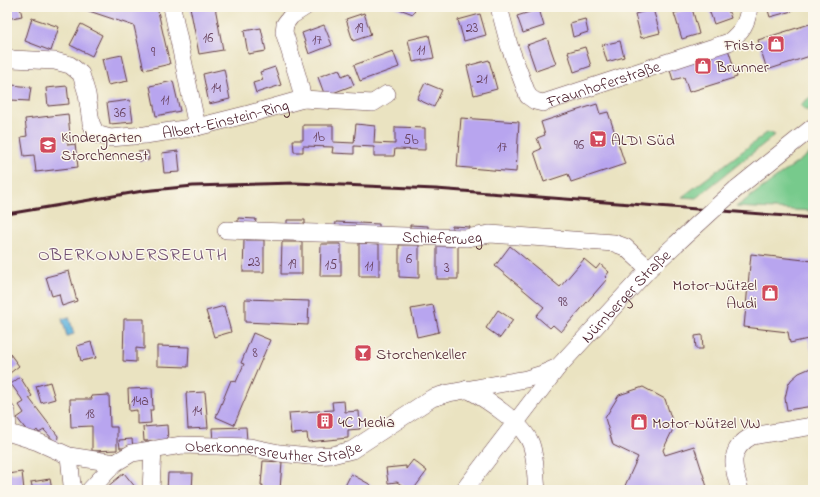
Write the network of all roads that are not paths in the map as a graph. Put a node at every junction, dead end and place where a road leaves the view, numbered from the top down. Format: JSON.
{"nodes":[{"id":1,"x":172,"y":7,"type":"edge"},
{"id":2,"x":305,"y":7,"type":"edge"},
{"id":3,"x":500,"y":7,"type":"edge"},
{"id":4,"x":749,"y":7,"type":"edge"},
{"id":5,"x":7,"y":57,"type":"edge"},
{"id":6,"x":387,"y":94,"type":"dead end"},
{"id":7,"x":303,"y":99,"type":"junction"},
{"id":8,"x":197,"y":127,"type":"junction"},
{"id":9,"x":813,"y":127,"type":"edge"},
{"id":10,"x":226,"y":230,"type":"dead end"},
{"id":11,"x":649,"y":269,"type":"junction"},
{"id":12,"x":558,"y":367,"type":"junction"},
{"id":13,"x":467,"y":389,"type":"junction"},
{"id":14,"x":7,"y":412,"type":"edge"},
{"id":15,"x":515,"y":423,"type":"junction"},
{"id":16,"x":813,"y":426,"type":"edge"},
{"id":17,"x":8,"y":432,"type":"edge"},
{"id":18,"x":154,"y":449,"type":"junction"},
{"id":19,"x":69,"y":456,"type":"junction"},
{"id":20,"x":115,"y":463,"type":"junction"},
{"id":21,"x":74,"y":490,"type":"edge"},
{"id":22,"x":90,"y":490,"type":"edge"},
{"id":23,"x":150,"y":490,"type":"edge"},
{"id":24,"x":464,"y":490,"type":"edge"},
{"id":25,"x":537,"y":490,"type":"edge"},
{"id":26,"x":740,"y":490,"type":"edge"}],
"edges":[{"from":1,"to":8,"type":"street"},
{"from":2,"to":7,"type":"street","name":"Albert-Einstein-Ring"},
{"from":3,"to":4,"type":"street","name":"Fraunhoferstraße"},
{"from":5,"to":8,"type":"street","name":"Albert-Einstein-Ring"},
{"from":6,"to":7,"type":"street","name":"Albert-Einstein-Ring"},
{"from":7,"to":8,"type":"street","name":"Albert-Einstein-Ring"},
{"from":9,"to":11,"type":"street","name":"Nürnberger Straße","bridge":true},
{"from":10,"to":11,"type":"street","name":"Schieferweg"},
{"from":11,"to":12,"type":"street","name":"Nürnberger Straße"},
{"from":12,"to":13,"type":"street","name":"Oberkonnersreuther Straße"},
{"from":12,"to":15,"type":"street","name":"Nürnberger Straße"},
{"from":13,"to":15,"type":"street"},
{"from":13,"to":18,"type":"street","name":"Oberkonnersreuther Straße"},
{"from":14,"to":17,"type":"street"},
{"from":15,"to":24,"type":"street","name":"Nürnberger Straße"},
{"from":15,"to":25,"type":"street"},
{"from":16,"to":26,"type":"street"},
{"from":17,"to":19,"type":"street"},
{"from":18,"to":20,"type":"street","name":"Oberkonnersreuther Straße"},
{"from":18,"to":23,"type":"street"},
{"from":19,"to":20,"type":"street"},
{"from":19,"to":21,"type":"street"},
{"from":20,"to":22,"type":"street","name":"Oberkonnersreuther Straße"}]}
